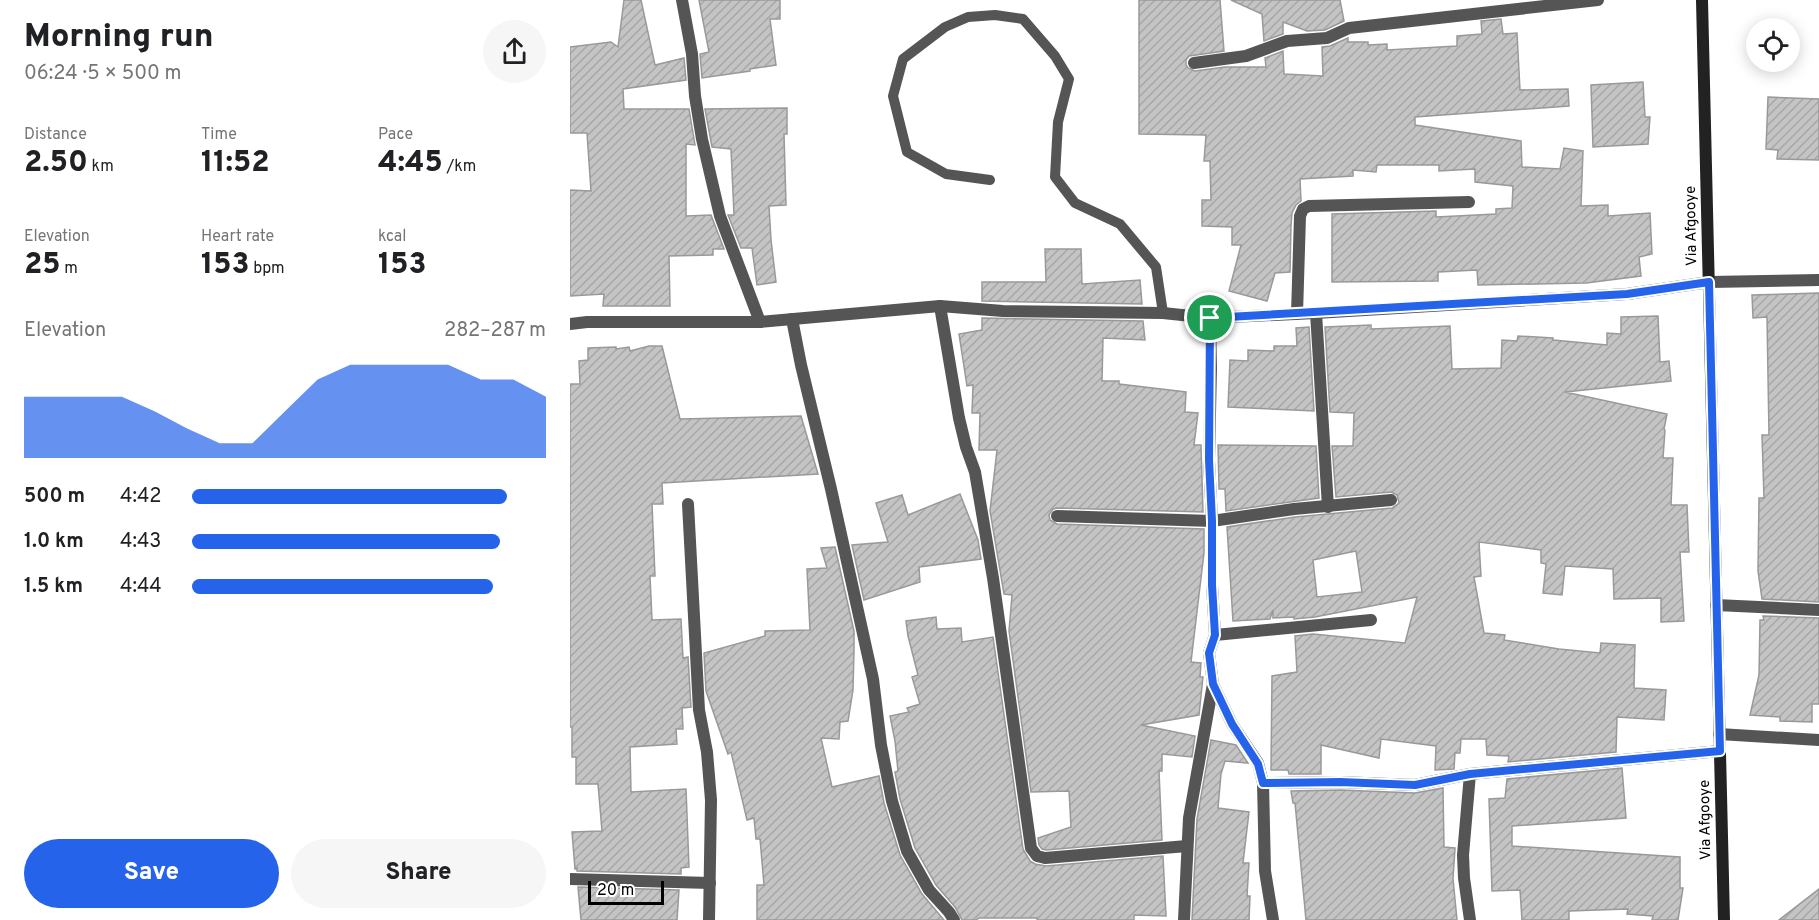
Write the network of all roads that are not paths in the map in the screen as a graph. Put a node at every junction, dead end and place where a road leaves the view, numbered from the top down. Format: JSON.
{"nodes":[{"id":1,"x":682,"y":0,"type":"edge"},
{"id":2,"x":1598,"y":0,"type":"edge"},
{"id":3,"x":1702,"y":0,"type":"edge"},
{"id":4,"x":1194,"y":63,"type":"dead end"},
{"id":5,"x":990,"y":180,"type":"dead end"},
{"id":6,"x":1468,"y":202,"type":"dead end"},
{"id":7,"x":1819,"y":280,"type":"edge"},
{"id":8,"x":1709,"y":282,"type":"junction"},
{"id":9,"x":940,"y":306,"type":"junction"},
{"id":10,"x":1162,"y":313,"type":"junction"},
{"id":11,"x":1316,"y":313,"type":"junction"},
{"id":12,"x":1297,"y":314,"type":"junction"},
{"id":13,"x":1210,"y":318,"type":"junction"},
{"id":14,"x":792,"y":320,"type":"junction"},
{"id":15,"x":760,"y":322,"type":"junction"},
{"id":16,"x":570,"y":324,"type":"edge"},
{"id":17,"x":1391,"y":500,"type":"dead end"},
{"id":18,"x":688,"y":504,"type":"dead end"},
{"id":19,"x":1328,"y":507,"type":"junction"},
{"id":20,"x":1057,"y":516,"type":"dead end"},
{"id":21,"x":1212,"y":521,"type":"junction"},
{"id":22,"x":1716,"y":605,"type":"junction"},
{"id":23,"x":1819,"y":610,"type":"edge"},
{"id":24,"x":1371,"y":620,"type":"dead end"},
{"id":25,"x":1215,"y":635,"type":"junction"},
{"id":26,"x":1213,"y":684,"type":"junction"},
{"id":27,"x":1719,"y":734,"type":"junction"},
{"id":28,"x":1819,"y":740,"type":"edge"},
{"id":29,"x":1720,"y":751,"type":"junction"},
{"id":30,"x":1470,"y":774,"type":"junction"},
{"id":31,"x":1263,"y":783,"type":"junction"},
{"id":32,"x":1187,"y":846,"type":"junction"},
{"id":33,"x":570,"y":879,"type":"edge"},
{"id":34,"x":710,"y":883,"type":"junction"},
{"id":35,"x":709,"y":920,"type":"edge"},
{"id":36,"x":954,"y":920,"type":"edge"},
{"id":37,"x":1184,"y":920,"type":"edge"},
{"id":38,"x":1273,"y":920,"type":"edge"},
{"id":39,"x":1470,"y":920,"type":"edge"},
{"id":40,"x":1724,"y":920,"type":"edge"}],
"edges":[{"from":1,"to":15,"type":"street"},
{"from":2,"to":4,"type":"street"},
{"from":3,"to":8,"type":"main road","name":"Via Afgooye"},
{"from":5,"to":10,"type":"lane"},
{"from":6,"to":12,"type":"street"},
{"from":7,"to":8,"type":"street"},
{"from":8,"to":11,"type":"street"},
{"from":8,"to":22,"type":"main road","name":"Via Afgooye"},
{"from":9,"to":10,"type":"street"},
{"from":9,"to":14,"type":"street"},
{"from":9,"to":32,"type":"street"},
{"from":10,"to":13,"type":"street"},
{"from":11,"to":12,"type":"street"},
{"from":11,"to":19,"type":"street"},
{"from":12,"to":13,"type":"street"},
{"from":13,"to":21,"type":"street"},
{"from":14,"to":15,"type":"street"},
{"from":14,"to":36,"type":"street"},
{"from":15,"to":16,"type":"street"},
{"from":17,"to":19,"type":"street"},
{"from":18,"to":34,"type":"street"},
{"from":19,"to":21,"type":"street"},
{"from":20,"to":21,"type":"street"},
{"from":21,"to":25,"type":"street"},
{"from":22,"to":23,"type":"street"},
{"from":22,"to":27,"type":"main road","name":"Via Afgooye"},
{"from":24,"to":25,"type":"street"},
{"from":25,"to":26,"type":"street"},
{"from":26,"to":31,"type":"street"},
{"from":26,"to":32,"type":"street"},
{"from":27,"to":28,"type":"street"},
{"from":27,"to":29,"type":"main road","name":"Via Afgooye"},
{"from":29,"to":30,"type":"street"},
{"from":29,"to":40,"type":"main road","name":"Via Afgooye"},
{"from":30,"to":31,"type":"street"},
{"from":30,"to":39,"type":"street"},
{"from":31,"to":38,"type":"street"},
{"from":32,"to":37,"type":"street"},
{"from":33,"to":34,"type":"street"},
{"from":34,"to":35,"type":"street"}]}
